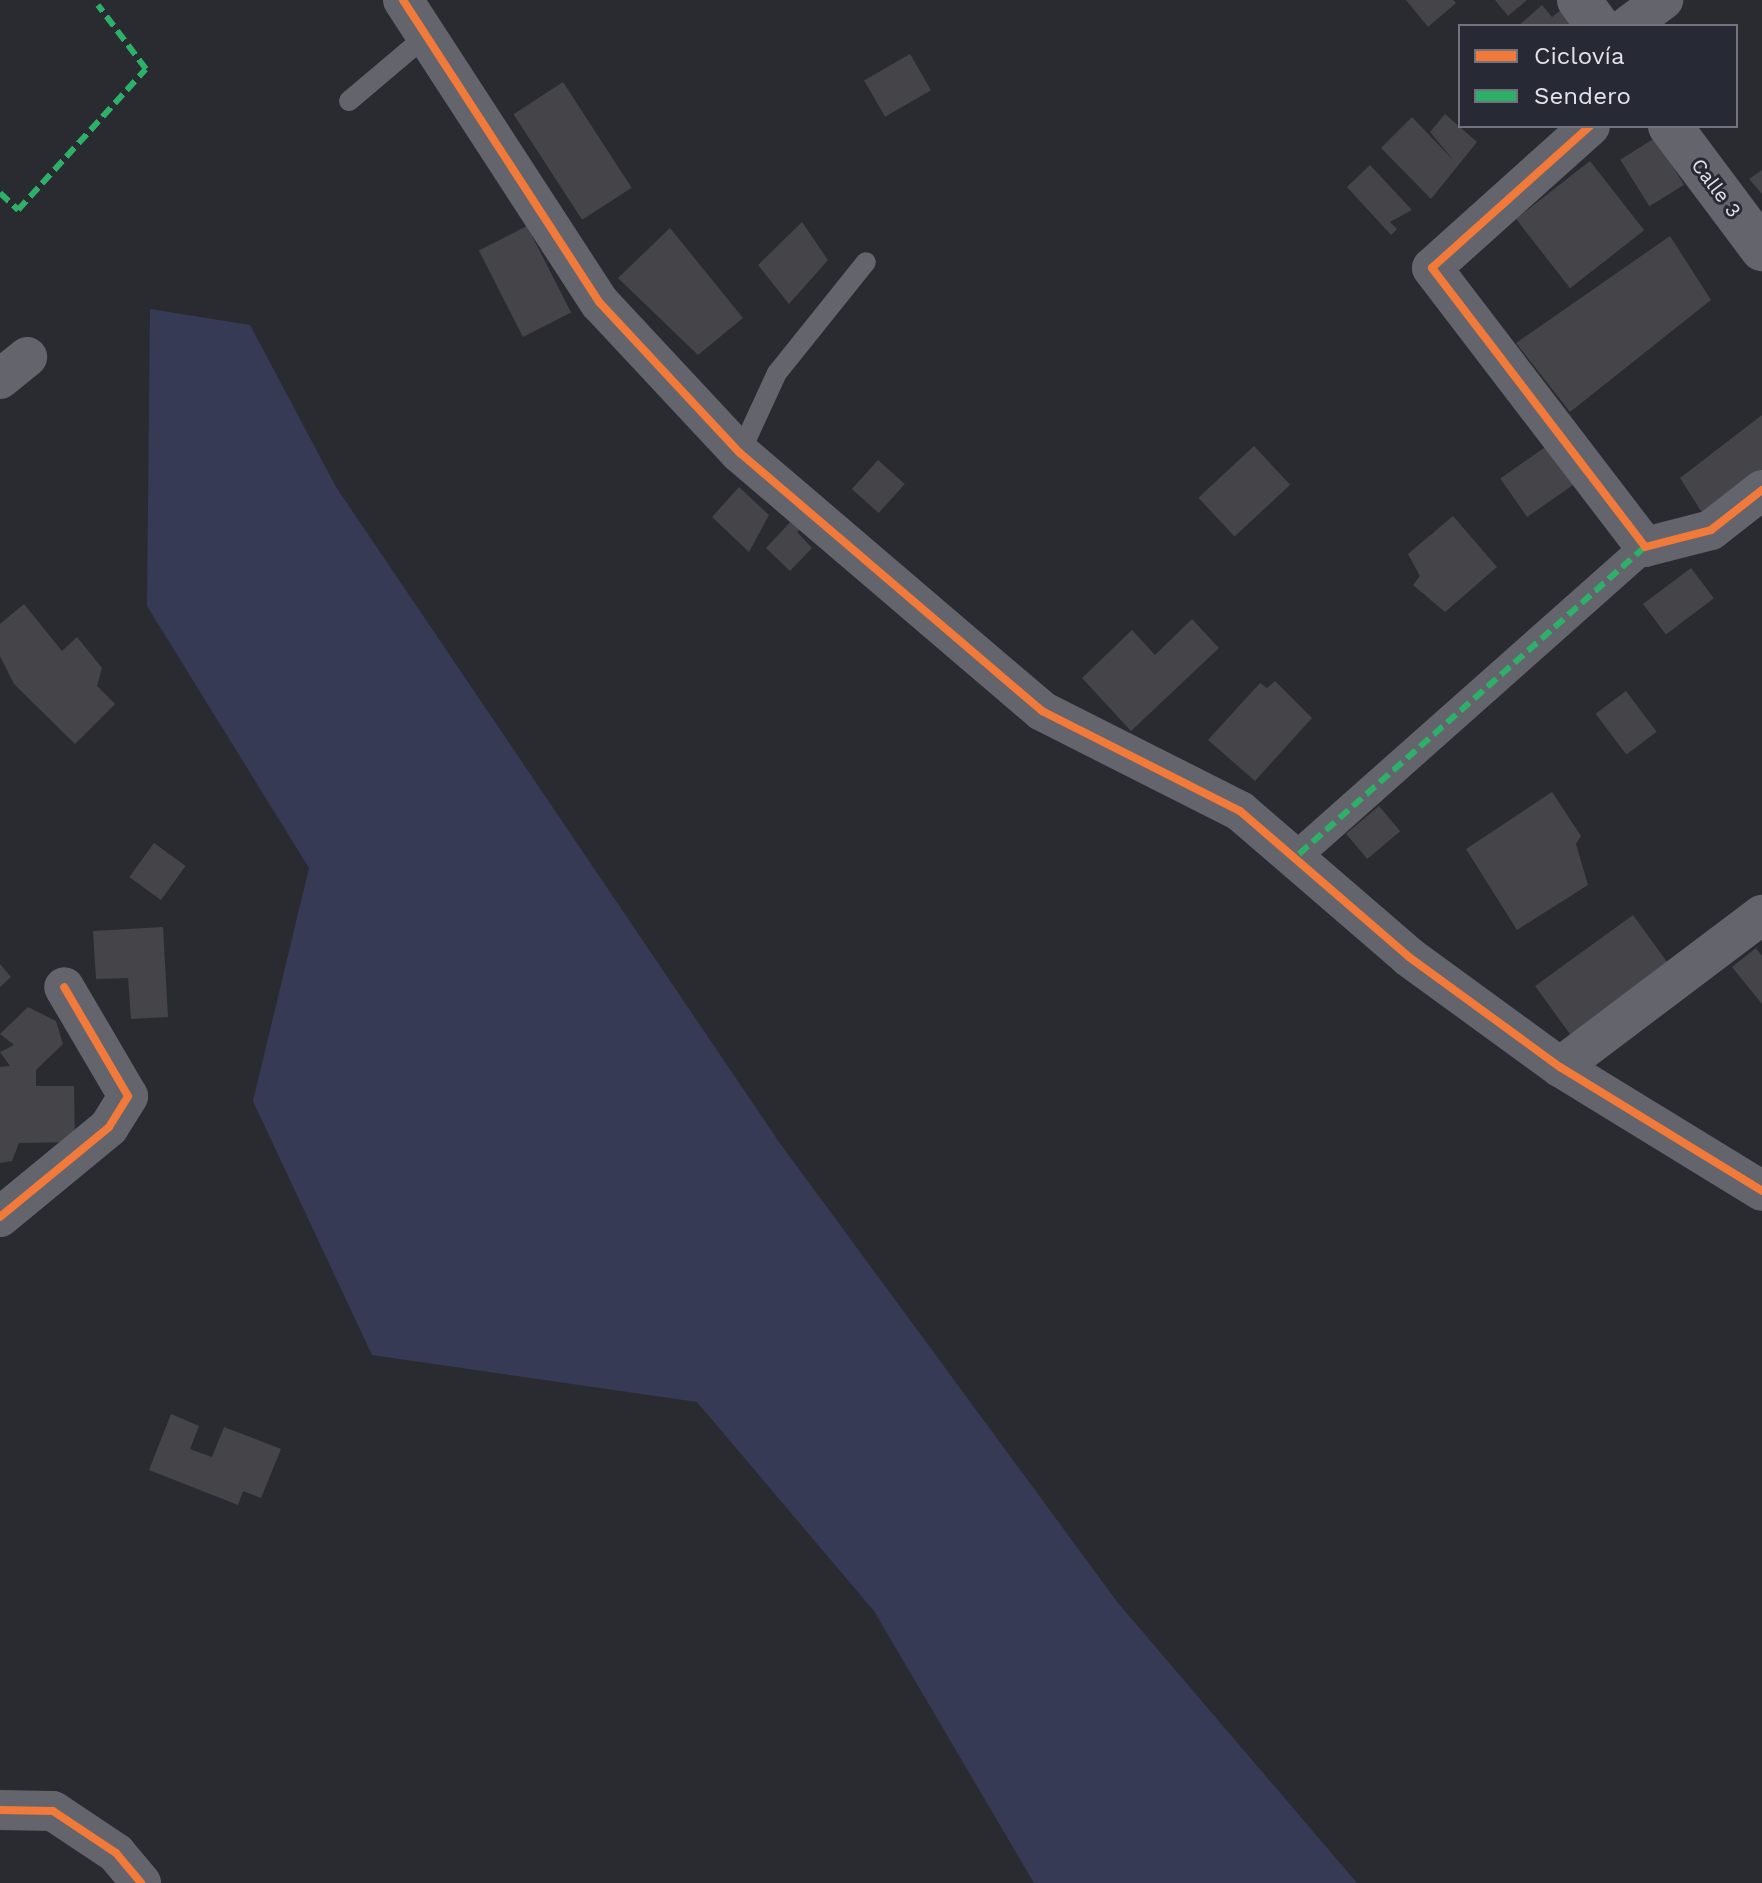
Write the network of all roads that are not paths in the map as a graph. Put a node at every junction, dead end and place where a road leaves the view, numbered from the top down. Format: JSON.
{"nodes":[{"id":1,"x":403,"y":0,"type":"edge"},
{"id":2,"x":1579,"y":0,"type":"edge"},
{"id":3,"x":1663,"y":0,"type":"edge"},
{"id":4,"x":1597,"y":24,"type":"edge"},
{"id":5,"x":1631,"y":24,"type":"edge"},
{"id":6,"x":427,"y":35,"type":"junction"},
{"id":7,"x":349,"y":101,"type":"dead end"},
{"id":8,"x":1588,"y":128,"type":"edge"},
{"id":9,"x":1671,"y":128,"type":"edge"},
{"id":10,"x":1762,"y":249,"type":"edge"},
{"id":11,"x":866,"y":262,"type":"dead end"},
{"id":12,"x":740,"y":453,"type":"junction"},
{"id":13,"x":1762,"y":490,"type":"edge"},
{"id":14,"x":1645,"y":547,"type":"junction"},
{"id":15,"x":1299,"y":854,"type":"junction"},
{"id":16,"x":1762,"y":915,"type":"edge"},
{"id":17,"x":64,"y":987,"type":"dead end"},
{"id":18,"x":1560,"y":1067,"type":"junction"},
{"id":19,"x":1762,"y":1191,"type":"edge"},
{"id":20,"x":0,"y":1217,"type":"edge"},
{"id":21,"x":0,"y":1810,"type":"edge"},
{"id":22,"x":141,"y":1883,"type":"edge"}],
"edges":[{"from":1,"to":6,"type":"street"},
{"from":2,"to":4,"type":"street"},
{"from":3,"to":5,"type":"street"},
{"from":6,"to":7,"type":"lane"},
{"from":6,"to":12,"type":"street"},
{"from":8,"to":14,"type":"street"},
{"from":9,"to":10,"type":"street","name":"Calle 3"},
{"from":11,"to":12,"type":"lane"},
{"from":12,"to":15,"type":"street"},
{"from":13,"to":14,"type":"street"},
{"from":14,"to":15,"type":"street"},
{"from":15,"to":18,"type":"street"},
{"from":16,"to":18,"type":"street"},
{"from":17,"to":20,"type":"street"},
{"from":18,"to":19,"type":"street"},
{"from":21,"to":22,"type":"street"}]}
